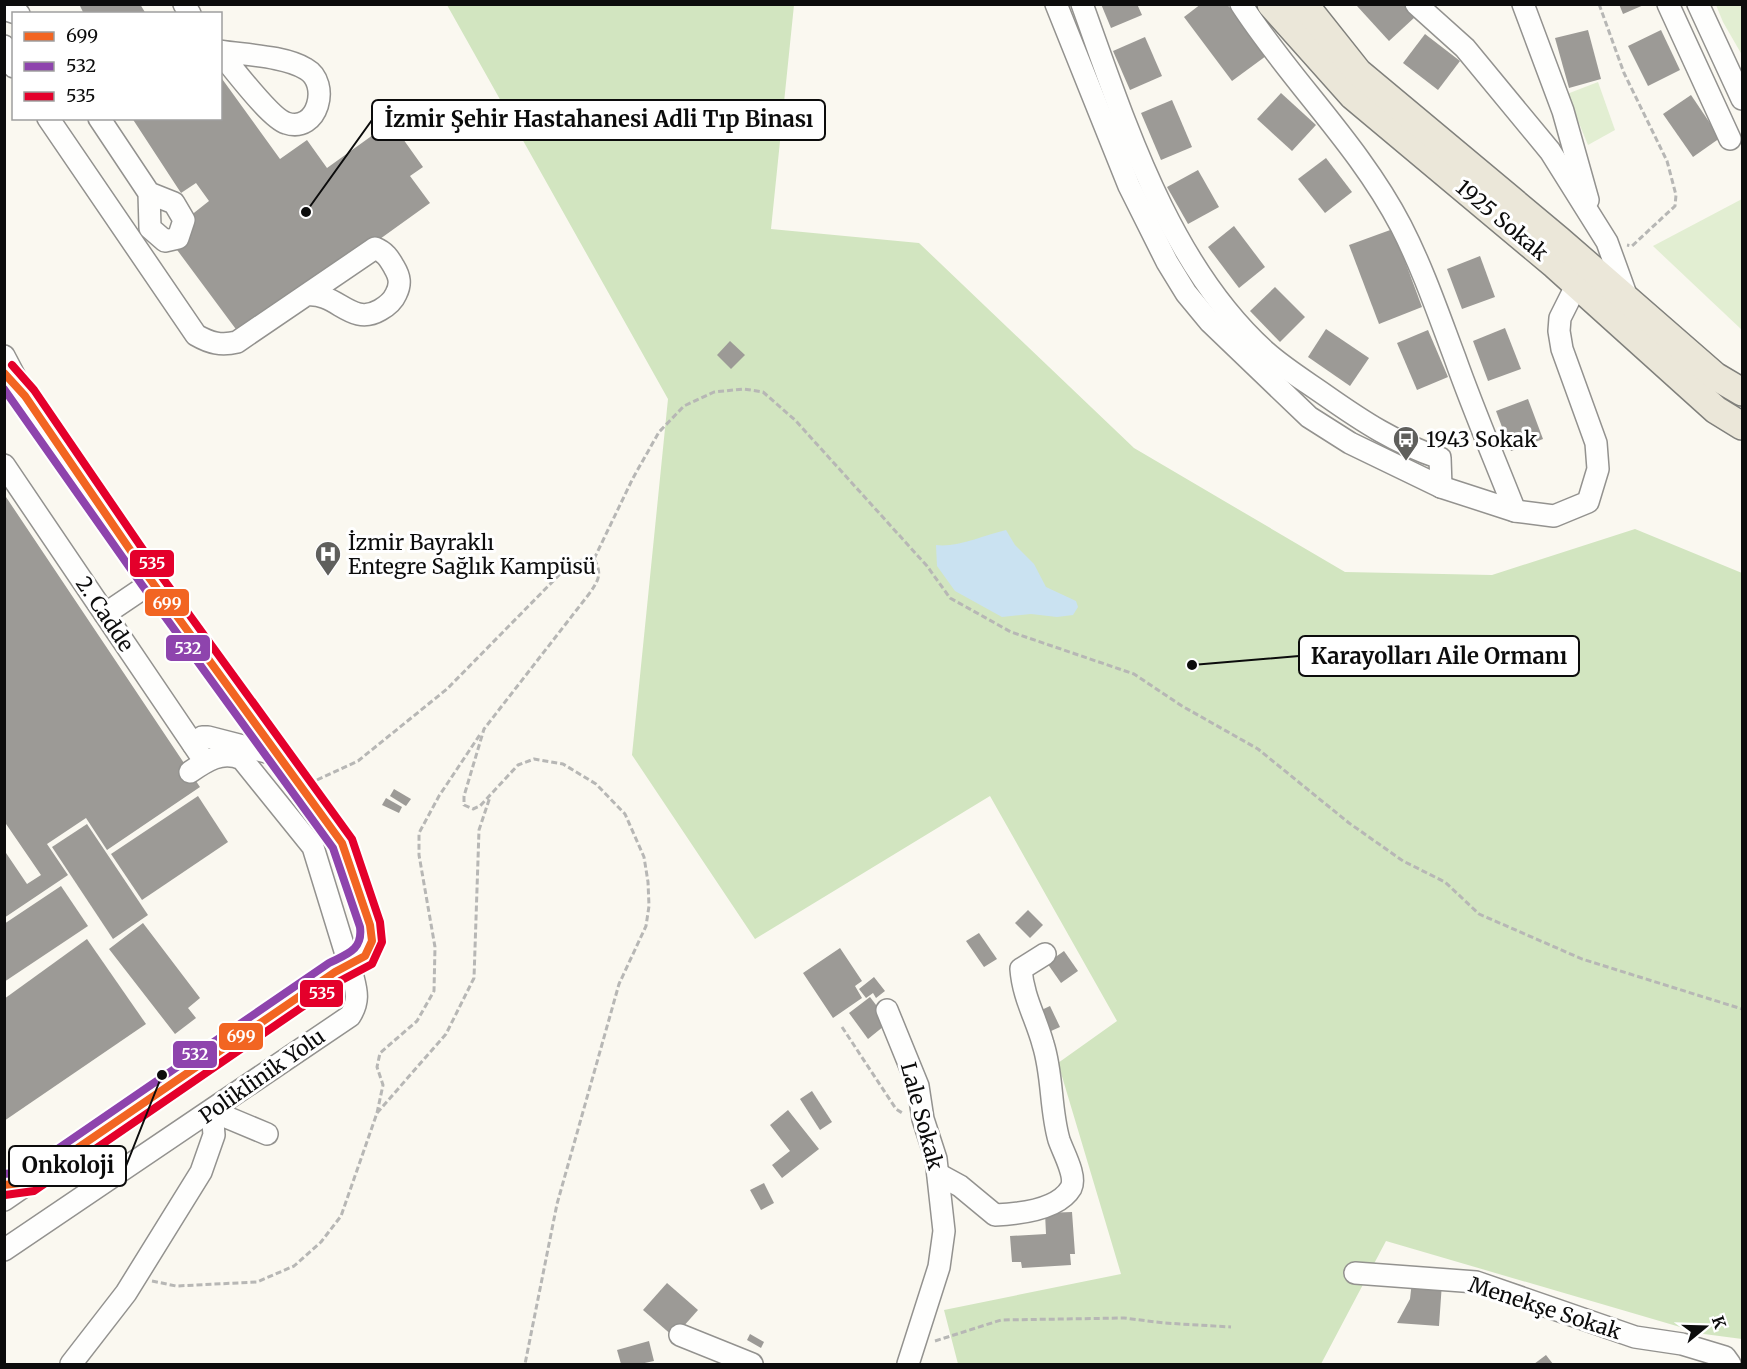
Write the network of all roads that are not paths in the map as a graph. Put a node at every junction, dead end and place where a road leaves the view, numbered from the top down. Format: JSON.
{"nodes":[{"id":1,"x":1056,"y":4,"type":"edge"},
{"id":2,"x":1082,"y":4,"type":"edge"},
{"id":3,"x":1241,"y":4,"type":"edge"},
{"id":4,"x":1271,"y":4,"type":"edge"},
{"id":5,"x":1304,"y":4,"type":"edge"},
{"id":6,"x":1416,"y":4,"type":"edge"},
{"id":7,"x":1523,"y":4,"type":"edge"},
{"id":8,"x":1668,"y":4,"type":"edge"},
{"id":9,"x":1698,"y":4,"type":"edge"},
{"id":10,"x":4,"y":46,"type":"edge"},
{"id":11,"x":222,"y":52,"type":"edge"},
{"id":12,"x":222,"y":54,"type":"edge"},
{"id":13,"x":12,"y":64,"type":"edge"},
{"id":14,"x":1743,"y":99,"type":"edge"},
{"id":15,"x":49,"y":120,"type":"edge"},
{"id":16,"x":100,"y":120,"type":"edge"},
{"id":17,"x":1730,"y":139,"type":"dead end"},
{"id":18,"x":149,"y":193,"type":"dead end"},
{"id":19,"x":1592,"y":215,"type":"junction"},
{"id":20,"x":1577,"y":284,"type":"junction"},
{"id":21,"x":307,"y":295,"type":"dead end"},
{"id":22,"x":1628,"y":300,"type":"junction"},
{"id":23,"x":4,"y":356,"type":"edge"},
{"id":24,"x":4,"y":372,"type":"edge"},
{"id":25,"x":1743,"y":392,"type":"edge"},
{"id":26,"x":26,"y":396,"type":"junction"},
{"id":27,"x":1743,"y":426,"type":"edge"},
{"id":28,"x":4,"y":465,"type":"edge"},
{"id":29,"x":1441,"y":487,"type":"junction"},
{"id":30,"x":1515,"y":511,"type":"junction"},
{"id":31,"x":156,"y":588,"type":"junction"},
{"id":32,"x":105,"y":614,"type":"junction"},
{"id":33,"x":237,"y":699,"type":"junction"},
{"id":34,"x":219,"y":739,"type":"junction"},
{"id":35,"x":193,"y":744,"type":"junction"},
{"id":36,"x":278,"y":755,"type":"junction"},
{"id":37,"x":198,"y":767,"type":"joint"},
{"id":38,"x":1045,"y":954,"type":"dead end"},
{"id":39,"x":887,"y":1010,"type":"dead end"},
{"id":40,"x":212,"y":1111,"type":"junction"},
{"id":41,"x":267,"y":1134,"type":"dead end"},
{"id":42,"x":938,"y":1174,"type":"junction"},
{"id":43,"x":28,"y":1182,"type":"junction"},
{"id":44,"x":4,"y":1185,"type":"edge"},
{"id":45,"x":4,"y":1200,"type":"edge"},
{"id":46,"x":4,"y":1250,"type":"edge"},
{"id":47,"x":1355,"y":1274,"type":"dead end"},
{"id":48,"x":680,"y":1335,"type":"dead end"},
{"id":49,"x":909,"y":1357,"type":"edge"},
{"id":50,"x":71,"y":1365,"type":"edge"},
{"id":51,"x":752,"y":1365,"type":"edge"},
{"id":52,"x":1730,"y":1365,"type":"edge"}],
"edges":[{"from":1,"to":29,"type":"street"},
{"from":2,"to":29,"type":"street"},
{"from":3,"to":30,"type":"street"},
{"from":4,"to":20,"type":"main road","name":"1925 Sokak"},
{"from":5,"to":22,"type":"main road","name":"1925 Sokak"},
{"from":6,"to":19,"type":"street"},
{"from":7,"to":19,"type":"street"},
{"from":8,"to":17,"type":"street"},
{"from":9,"to":14,"type":"street"},
{"from":10,"to":13,"type":"street"},
{"from":11,"to":12,"type":"street"},
{"from":15,"to":21,"type":"street"},
{"from":16,"to":18,"type":"street"},
{"from":19,"to":22,"type":"street"},
{"from":20,"to":27,"type":"main road","name":"1925 Sokak"},
{"from":20,"to":30,"type":"street"},
{"from":22,"to":25,"type":"main road","name":"1925 Sokak"},
{"from":23,"to":26,"type":"street"},
{"from":24,"to":26,"type":"street"},
{"from":26,"to":31,"type":"street"},
{"from":28,"to":32,"type":"street","name":"2. Cadde"},
{"from":29,"to":30,"type":"street"},
{"from":31,"to":32,"type":"street"},
{"from":31,"to":33,"type":"street"},
{"from":32,"to":35,"type":"street","name":"2. Cadde"},
{"from":33,"to":34,"type":"street"},
{"from":33,"to":36,"type":"street"},
{"from":34,"to":35,"type":"street"},
{"from":34,"to":36,"type":"street"},
{"from":35,"to":37,"type":"street","name":"2. Cadde"},
{"from":36,"to":43,"type":"street","bridge":true},
{"from":37,"to":40,"type":"street","name":"Poliklinik Yolu"},
{"from":38,"to":42,"type":"street"},
{"from":39,"to":42,"type":"street","name":"Lale Sokak"},
{"from":40,"to":41,"type":"street"},
{"from":40,"to":46,"type":"street","name":"Poliklinik Yolu"},
{"from":40,"to":50,"type":"street"},
{"from":42,"to":49,"type":"street","name":"Lale Sokak"},
{"from":43,"to":44,"type":"street"},
{"from":43,"to":45,"type":"street"},
{"from":47,"to":52,"type":"street","name":"Menekşe Sokak"},
{"from":48,"to":51,"type":"street"}]}
